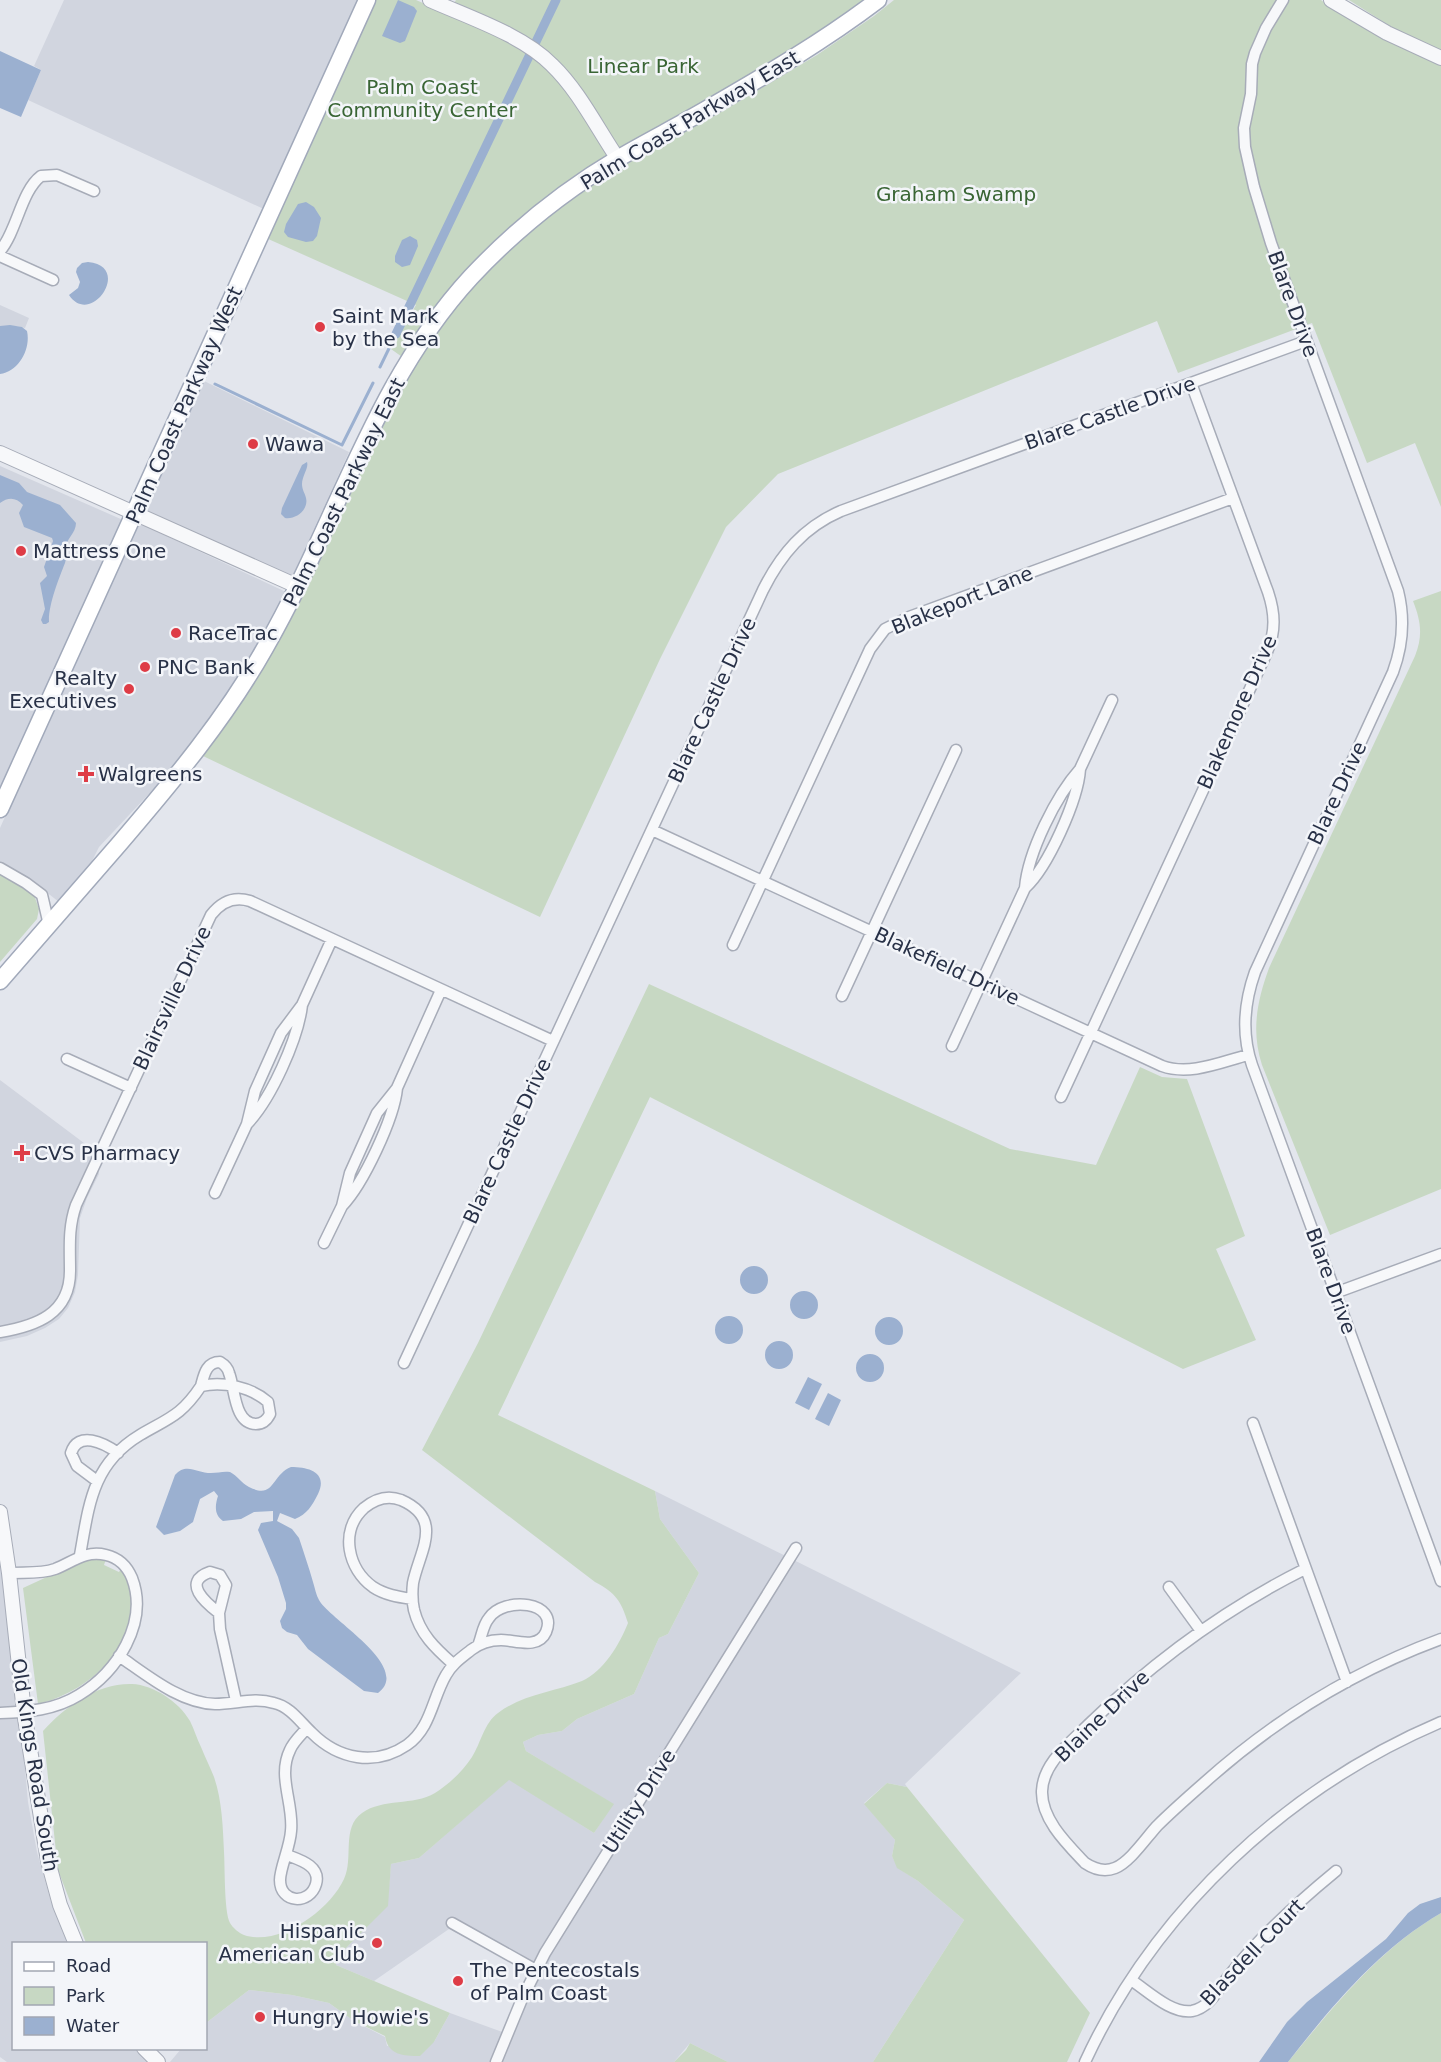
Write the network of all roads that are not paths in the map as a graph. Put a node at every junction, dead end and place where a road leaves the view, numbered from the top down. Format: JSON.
{"nodes":[{"id":1,"x":367,"y":0,"type":"edge"},
{"id":2,"x":430,"y":0,"type":"edge"},
{"id":3,"x":879,"y":0,"type":"edge"},
{"id":4,"x":1283,"y":0,"type":"edge"},
{"id":5,"x":1331,"y":0,"type":"edge"},
{"id":6,"x":1441,"y":58,"type":"edge"},
{"id":7,"x":618,"y":159,"type":"junction"},
{"id":8,"x":94,"y":191,"type":"dead end"},
{"id":9,"x":0,"y":251,"type":"edge"},
{"id":10,"x":0,"y":256,"type":"edge"},
{"id":11,"x":53,"y":280,"type":"dead end"},
{"id":12,"x":1306,"y":340,"type":"junction"},
{"id":13,"x":1191,"y":383,"type":"junction"},
{"id":14,"x":0,"y":453,"type":"edge"},
{"id":15,"x":1233,"y":498,"type":"junction"},
{"id":16,"x":135,"y":515,"type":"junction"},
{"id":17,"x":297,"y":586,"type":"junction"},
{"id":18,"x":1112,"y":700,"type":"dead end"},
{"id":19,"x":956,"y":750,"type":"dead end"},
{"id":20,"x":0,"y":809,"type":"edge"},
{"id":21,"x":652,"y":830,"type":"junction"},
{"id":22,"x":0,"y":868,"type":"edge"},
{"id":23,"x":763,"y":881,"type":"junction"},
{"id":24,"x":49,"y":925,"type":"junction"},
{"id":25,"x":872,"y":932,"type":"junction"},
{"id":26,"x":332,"y":939,"type":"junction"},
{"id":27,"x":733,"y":945,"type":"dead end"},
{"id":28,"x":0,"y":981,"type":"edge"},
{"id":29,"x":982,"y":982,"type":"junction"},
{"id":30,"x":441,"y":990,"type":"junction"},
{"id":31,"x":842,"y":996,"type":"dead end"},
{"id":32,"x":1091,"y":1032,"type":"junction"},
{"id":33,"x":554,"y":1041,"type":"junction"},
{"id":34,"x":952,"y":1046,"type":"dead end"},
{"id":35,"x":1248,"y":1055,"type":"junction"},
{"id":36,"x":67,"y":1059,"type":"dead end"},
{"id":37,"x":130,"y":1088,"type":"junction"},
{"id":38,"x":1061,"y":1097,"type":"dead end"},
{"id":39,"x":215,"y":1192,"type":"dead end"},
{"id":40,"x":324,"y":1243,"type":"dead end"},
{"id":41,"x":1441,"y":1254,"type":"edge"},
{"id":42,"x":1335,"y":1293,"type":"junction"},
{"id":43,"x":0,"y":1332,"type":"edge"},
{"id":44,"x":404,"y":1363,"type":"dead end"},
{"id":45,"x":201,"y":1386,"type":"junction"},
{"id":46,"x":1252,"y":1423,"type":"dead end"},
{"id":47,"x":118,"y":1453,"type":"junction"},
{"id":48,"x":97,"y":1481,"type":"junction"},
{"id":49,"x":0,"y":1512,"type":"edge"},
{"id":50,"x":796,"y":1548,"type":"dead end"},
{"id":51,"x":80,"y":1555,"type":"junction"},
{"id":52,"x":1305,"y":1569,"type":"junction"},
{"id":53,"x":9,"y":1573,"type":"junction"},
{"id":54,"x":1441,"y":1581,"type":"edge"},
{"id":55,"x":1169,"y":1587,"type":"dead end"},
{"id":56,"x":412,"y":1599,"type":"junction"},
{"id":57,"x":219,"y":1613,"type":"dead end"},
{"id":58,"x":1202,"y":1631,"type":"junction"},
{"id":59,"x":1441,"y":1639,"type":"edge"},
{"id":60,"x":479,"y":1643,"type":"junction"},
{"id":61,"x":119,"y":1656,"type":"junction"},
{"id":62,"x":453,"y":1664,"type":"junction"},
{"id":63,"x":1347,"y":1682,"type":"junction"},
{"id":64,"x":236,"y":1701,"type":"junction"},
{"id":65,"x":24,"y":1712,"type":"junction"},
{"id":66,"x":0,"y":1713,"type":"edge"},
{"id":67,"x":1441,"y":1722,"type":"edge"},
{"id":68,"x":307,"y":1728,"type":"junction"},
{"id":69,"x":287,"y":1855,"type":"dead end"},
{"id":70,"x":1336,"y":1871,"type":"dead end"},
{"id":71,"x":452,"y":1923,"type":"dead end"},
{"id":72,"x":75,"y":1942,"type":"edge"},
{"id":73,"x":536,"y":1970,"type":"junction"},
{"id":74,"x":1131,"y":1980,"type":"junction"},
{"id":75,"x":145,"y":2050,"type":"edge"},
{"id":76,"x":158,"y":2062,"type":"edge"},
{"id":77,"x":496,"y":2062,"type":"edge"},
{"id":78,"x":1085,"y":2062,"type":"edge"}],
"edges":[{"from":1,"to":16,"type":"main road","name":"Palm Coast Parkway West"},
{"from":2,"to":7,"type":"street"},
{"from":3,"to":7,"type":"main road","name":"Palm Coast Parkway East"},
{"from":4,"to":12,"type":"street","name":"Blare Drive"},
{"from":5,"to":6,"type":"street"},
{"from":7,"to":17,"type":"main road","name":"Palm Coast Parkway East"},
{"from":8,"to":9,"type":"street"},
{"from":10,"to":11,"type":"street"},
{"from":12,"to":13,"type":"street","name":"Blare Castle Drive"},
{"from":12,"to":35,"type":"street","name":"Blare Drive"},
{"from":13,"to":15,"type":"street","name":"Blakemore Drive"},
{"from":13,"to":21,"type":"street","name":"Blare Castle Drive"},
{"from":14,"to":16,"type":"street"},
{"from":15,"to":23,"type":"street","name":"Blakeport Lane"},
{"from":15,"to":32,"type":"street","name":"Blakemore Drive"},
{"from":16,"to":17,"type":"street"},
{"from":16,"to":20,"type":"main road","name":"Palm Coast Parkway West"},
{"from":17,"to":24,"type":"main road","name":"Palm Coast Parkway East"},
{"from":18,"to":29,"type":"street"},
{"from":19,"to":25,"type":"street"},
{"from":21,"to":23,"type":"street","name":"Blakefield Drive"},
{"from":21,"to":33,"type":"street","name":"Blare Castle Drive"},
{"from":22,"to":24,"type":"street"},
{"from":23,"to":25,"type":"street","name":"Blakefield Drive"},
{"from":23,"to":27,"type":"street","name":"Blakeport Lane"},
{"from":24,"to":28,"type":"main road","name":"Palm Coast Parkway East"},
{"from":25,"to":29,"type":"street","name":"Blakefield Drive"},
{"from":25,"to":31,"type":"street"},
{"from":26,"to":30,"type":"street","name":"Blairsville Drive"},
{"from":26,"to":37,"type":"street","name":"Blairsville Drive"},
{"from":26,"to":39,"type":"street"},
{"from":29,"to":32,"type":"street","name":"Blakefield Drive"},
{"from":29,"to":34,"type":"street"},
{"from":30,"to":33,"type":"street","name":"Blairsville Drive"},
{"from":30,"to":40,"type":"street"},
{"from":32,"to":35,"type":"street","name":"Blakefield Drive"},
{"from":32,"to":38,"type":"street","name":"Blakemore Drive"},
{"from":33,"to":44,"type":"street","name":"Blare Castle Drive"},
{"from":35,"to":42,"type":"street","name":"Blare Drive"},
{"from":36,"to":37,"type":"street"},
{"from":37,"to":43,"type":"street","name":"Blairsville Drive"},
{"from":41,"to":42,"type":"street"},
{"from":42,"to":54,"type":"street","name":"Blare Drive"},
{"from":45,"to":45,"type":"street"},
{"from":45,"to":47,"type":"street"},
{"from":46,"to":52,"type":"street"},
{"from":47,"to":48,"type":"street"},
{"from":47,"to":48,"type":"street"},
{"from":48,"to":51,"type":"street"},
{"from":49,"to":53,"type":"street","name":"Old Kings Road South"},
{"from":50,"to":73,"type":"street","name":"Utility Drive"},
{"from":51,"to":53,"type":"street"},
{"from":51,"to":61,"type":"street"},
{"from":52,"to":58,"type":"street","name":"Blaine Drive"},
{"from":52,"to":63,"type":"street"},
{"from":53,"to":65,"type":"street","name":"Old Kings Road South"},
{"from":55,"to":58,"type":"street"},
{"from":56,"to":56,"type":"street"},
{"from":56,"to":62,"type":"street"},
{"from":57,"to":64,"type":"street"},
{"from":58,"to":63,"type":"street","name":"Blaine Drive"},
{"from":59,"to":63,"type":"street","name":"Blaine Drive"},
{"from":60,"to":60,"type":"street"},
{"from":60,"to":62,"type":"street"},
{"from":61,"to":64,"type":"street"},
{"from":61,"to":65,"type":"street"},
{"from":62,"to":68,"type":"street"},
{"from":64,"to":68,"type":"street"},
{"from":65,"to":66,"type":"street"},
{"from":65,"to":72,"type":"street","name":"Old Kings Road South"},
{"from":67,"to":74,"type":"street"},
{"from":68,"to":69,"type":"street"},
{"from":70,"to":74,"type":"street","name":"Blasdell Court"},
{"from":71,"to":73,"type":"street"},
{"from":73,"to":77,"type":"street","name":"Utility Drive"},
{"from":74,"to":78,"type":"street"},
{"from":75,"to":76,"type":"street"}]}
